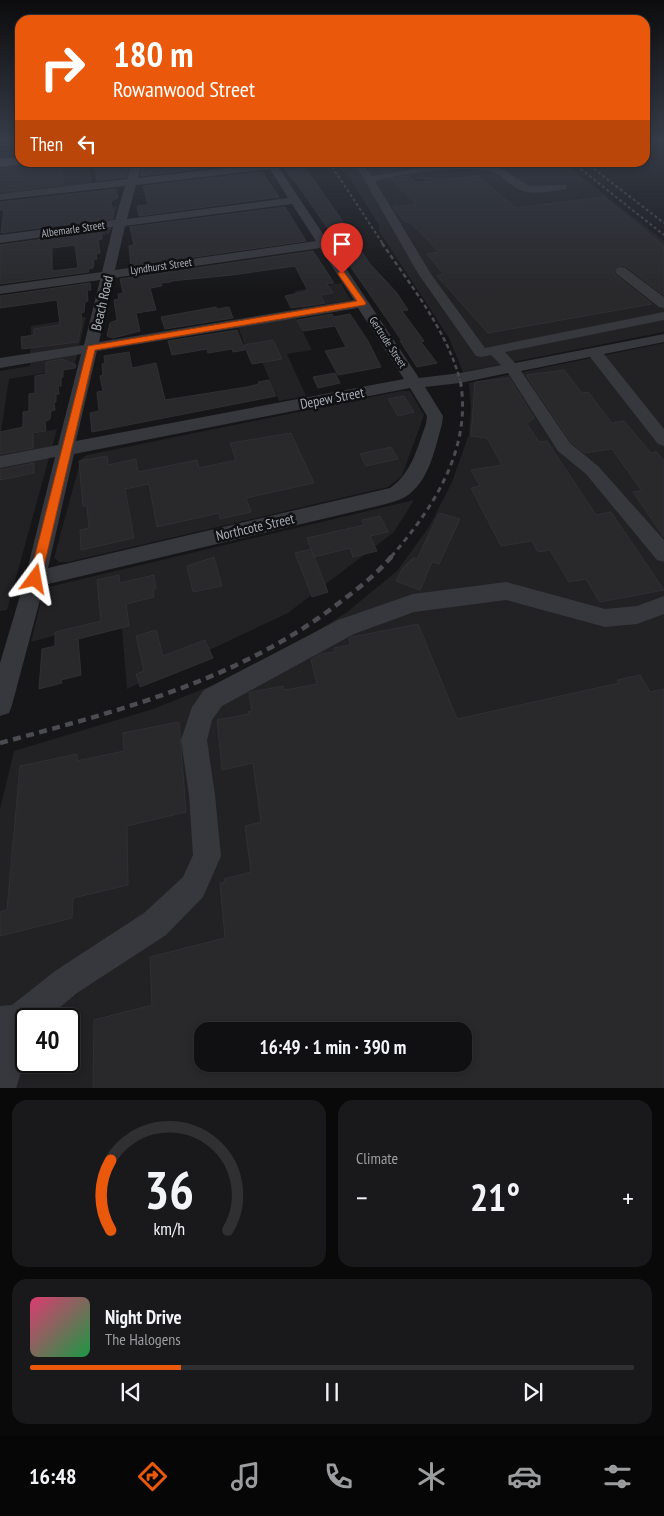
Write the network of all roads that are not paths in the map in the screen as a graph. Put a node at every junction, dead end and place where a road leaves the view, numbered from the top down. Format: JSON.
{"nodes":[{"id":1,"x":63,"y":190,"type":"edge"},
{"id":2,"x":129,"y":190,"type":"edge"},
{"id":3,"x":287,"y":190,"type":"edge"},
{"id":4,"x":375,"y":190,"type":"edge"},
{"id":5,"x":0,"y":197,"type":"edge"},
{"id":6,"x":294,"y":200,"type":"junction"},
{"id":7,"x":120,"y":223,"type":"junction"},
{"id":8,"x":0,"y":239,"type":"edge"},
{"id":9,"x":322,"y":244,"type":"junction"},
{"id":10,"x":621,"y":271,"type":"dead end"},
{"id":11,"x":109,"y":274,"type":"junction"},
{"id":12,"x":0,"y":290,"type":"edge"},
{"id":13,"x":362,"y":303,"type":"junction"},
{"id":14,"x":664,"y":304,"type":"edge"},
{"id":15,"x":664,"y":316,"type":"edge"},
{"id":16,"x":664,"y":338,"type":"edge"},
{"id":17,"x":91,"y":348,"type":"junction"},
{"id":18,"x":494,"y":350,"type":"junction"},
{"id":19,"x":594,"y":352,"type":"junction"},
{"id":20,"x":0,"y":363,"type":"edge"},
{"id":21,"x":512,"y":368,"type":"junction"},
{"id":22,"x":414,"y":382,"type":"junction"},
{"id":23,"x":434,"y":424,"type":"joint"},
{"id":24,"x":664,"y":440,"type":"edge"},
{"id":25,"x":66,"y":450,"type":"junction"},
{"id":26,"x":0,"y":462,"type":"edge"},
{"id":27,"x":664,"y":554,"type":"edge"},
{"id":28,"x":35,"y":579,"type":"junction"},
{"id":29,"x":664,"y":605,"type":"edge"},
{"id":30,"x":0,"y":705,"type":"edge"},
{"id":31,"x":9,"y":1022,"type":"edge"},
{"id":32,"x":0,"y":1085,"type":"edge"}],
"edges":[{"from":1,"to":5,"type":"street"},
{"from":2,"to":7,"type":"street","name":"Beach Road"},
{"from":3,"to":6,"type":"street","name":"Gertrude Street"},
{"from":4,"to":18,"type":"street"},
{"from":6,"to":7,"type":"street","name":"Albemarle Street"},
{"from":6,"to":9,"type":"street","name":"Gertrude Street"},
{"from":7,"to":8,"type":"street","name":"Albemarle Street"},
{"from":7,"to":11,"type":"street","name":"Beach Road"},
{"from":9,"to":11,"type":"street","name":"Lyndhurst Street"},
{"from":9,"to":13,"type":"street","name":"Gertrude Street"},
{"from":10,"to":14,"type":"street"},
{"from":11,"to":12,"type":"street","name":"Lyndhurst Street"},
{"from":11,"to":17,"type":"street","name":"Beach Road"},
{"from":13,"to":17,"type":"street"},
{"from":13,"to":22,"type":"street","name":"Gertrude Street"},
{"from":15,"to":18,"type":"street"},
{"from":16,"to":19,"type":"street","name":"Depew Street"},
{"from":17,"to":20,"type":"street"},
{"from":17,"to":25,"type":"street","name":"Beach Road"},
{"from":18,"to":21,"type":"street"},
{"from":19,"to":21,"type":"street","name":"Depew Street"},
{"from":19,"to":24,"type":"street"},
{"from":21,"to":22,"type":"street","name":"Depew Street"},
{"from":21,"to":27,"type":"street"},
{"from":22,"to":23,"type":"street","name":"Gertrude Street"},
{"from":22,"to":25,"type":"street","name":"Depew Street"},
{"from":23,"to":28,"type":"street","name":"Northcote Street"},
{"from":25,"to":26,"type":"street","name":"Depew Street"},
{"from":25,"to":28,"type":"street","name":"Beach Road"},
{"from":28,"to":30,"type":"street","name":"Beach Road"},
{"from":29,"to":31,"type":"street"},
{"from":31,"to":32,"type":"street"}]}
